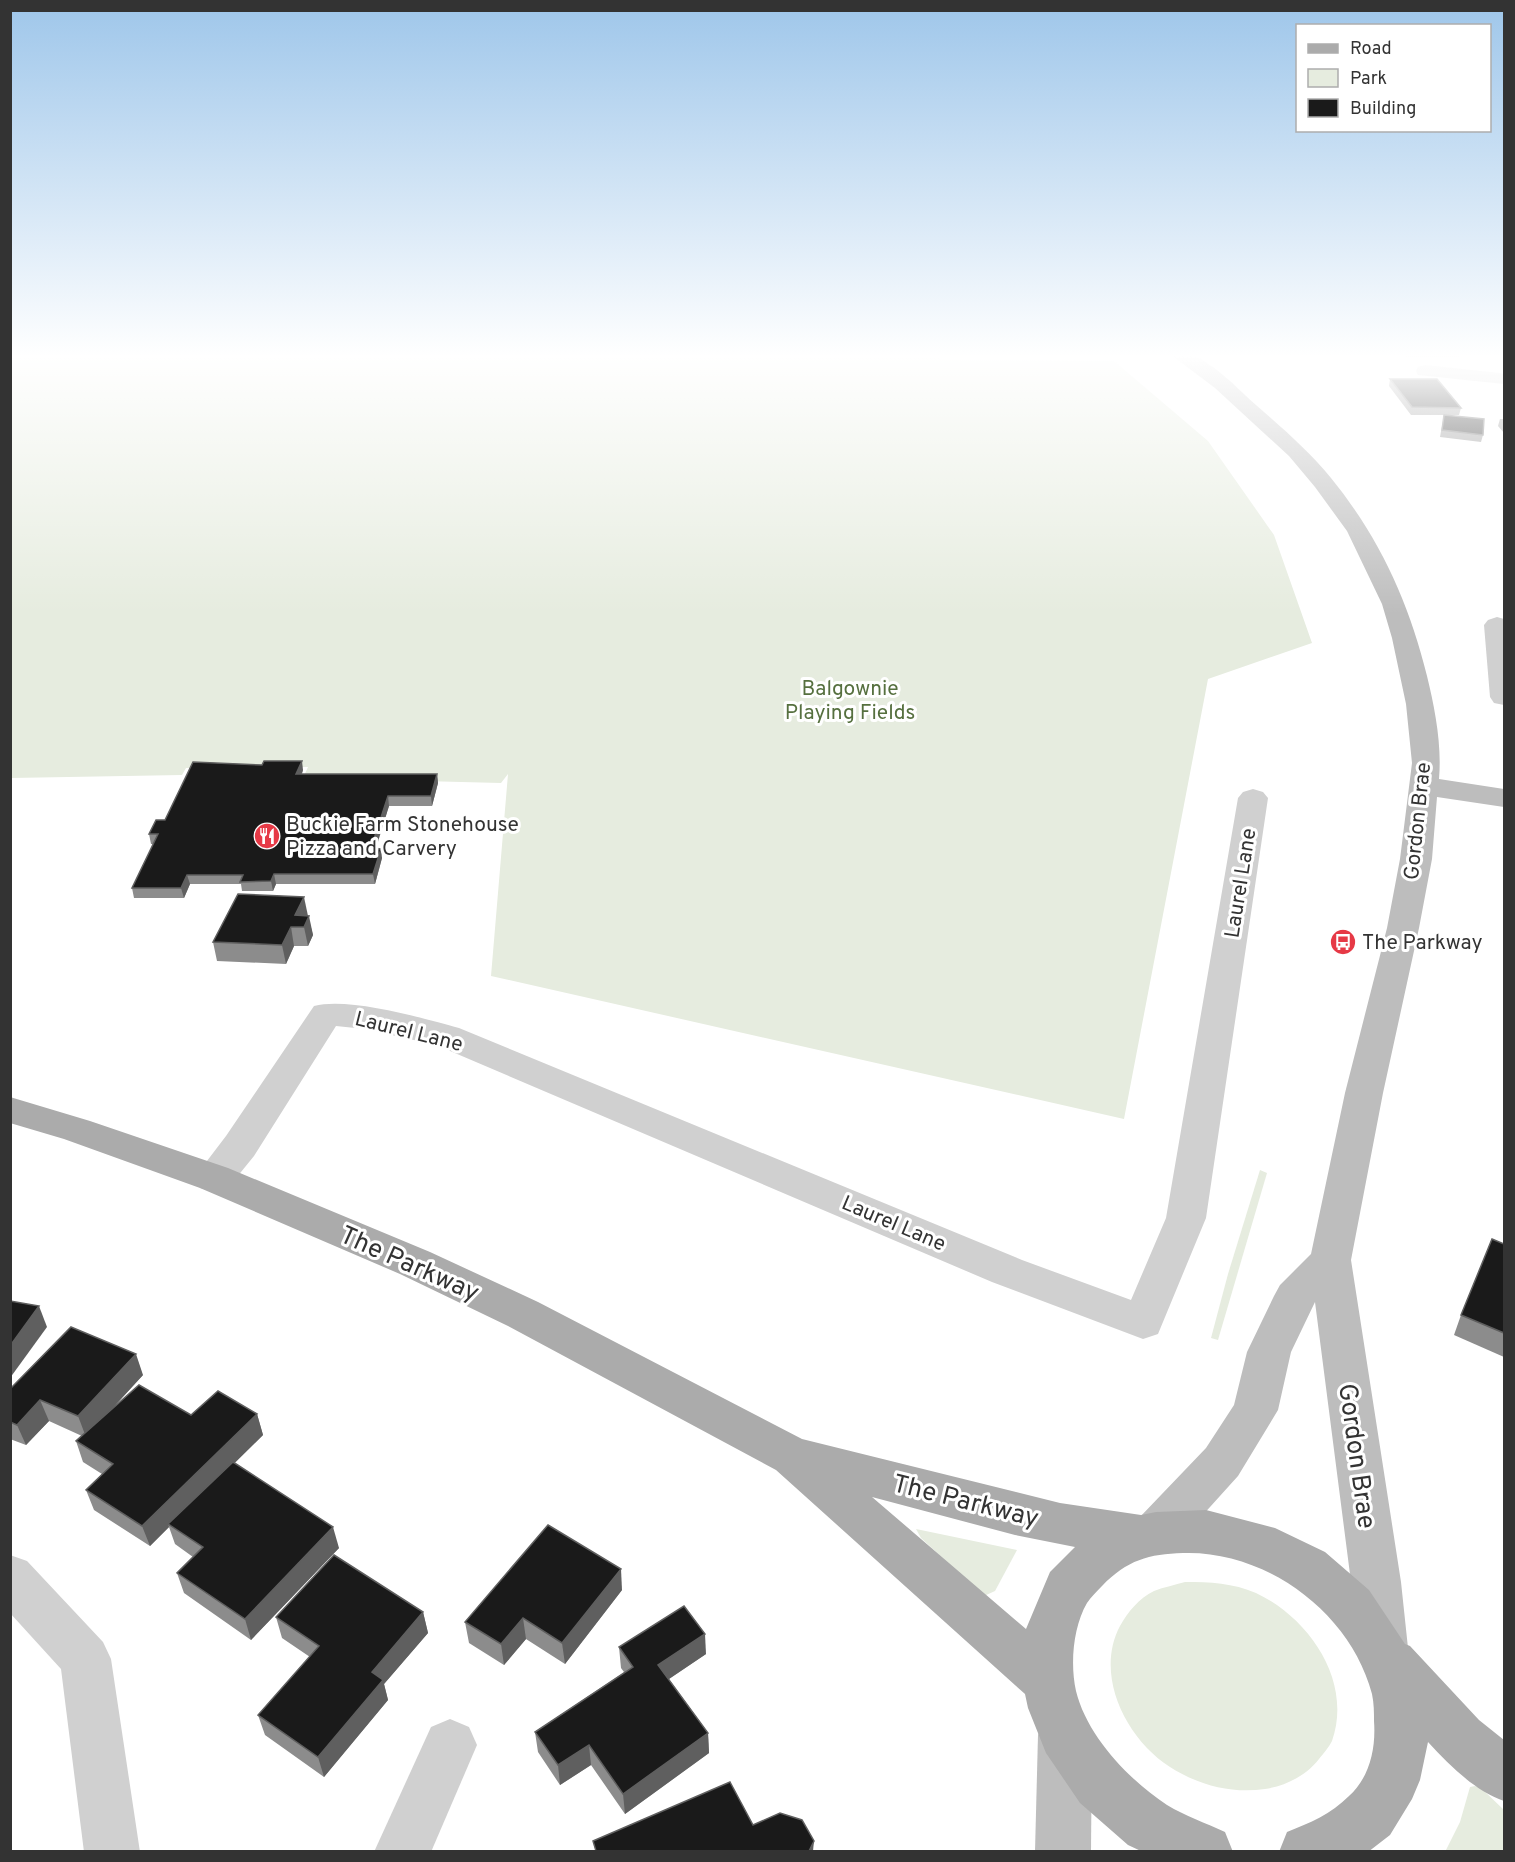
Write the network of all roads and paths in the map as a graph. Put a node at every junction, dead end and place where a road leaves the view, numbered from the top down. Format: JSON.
{"nodes":[{"id":1,"x":1284,"y":441,"type":"edge"},
{"id":2,"x":1497,"y":625,"type":"dead end"},
{"id":3,"x":1502,"y":656,"type":"edge"},
{"id":4,"x":1504,"y":697,"type":"edge"},
{"id":5,"x":1425,"y":786,"type":"junction"},
{"id":6,"x":1253,"y":798,"type":"dead end"},
{"id":7,"x":1504,"y":798,"type":"edge"},
{"id":8,"x":10,"y":1110,"type":"edge"},
{"id":9,"x":214,"y":1178,"type":"junction"},
{"id":10,"x":1330,"y":1260,"type":"junction"},
{"id":11,"x":792,"y":1456,"type":"junction"},
{"id":12,"x":1148,"y":1534,"type":"junction"},
{"id":13,"x":10,"y":1577,"type":"edge"},
{"id":14,"x":1383,"y":1652,"type":"junction"},
{"id":15,"x":1048,"y":1681,"type":"junction"},
{"id":16,"x":1065,"y":1734,"type":"junction"},
{"id":17,"x":450,"y":1745,"type":"dead end"},
{"id":18,"x":1504,"y":1774,"type":"edge"},
{"id":19,"x":112,"y":1851,"type":"edge"},
{"id":20,"x":402,"y":1851,"type":"edge"},
{"id":21,"x":1063,"y":1851,"type":"edge"},
{"id":22,"x":1206,"y":1851,"type":"edge"},
{"id":23,"x":1307,"y":1851,"type":"edge"}],
"edges":[{"from":1,"to":5,"type":"main road","name":"Gordon Brae"},
{"from":2,"to":3,"type":"street"},
{"from":3,"to":4,"type":"street"},
{"from":5,"to":7,"type":"main road"},
{"from":5,"to":10,"type":"main road","name":"Gordon Brae"},
{"from":6,"to":9,"type":"street","name":"Laurel Lane"},
{"from":8,"to":9,"type":"main road","name":"The Parkway"},
{"from":9,"to":11,"type":"main road","name":"The Parkway"},
{"from":10,"to":12,"type":"main road"},
{"from":10,"to":14,"type":"main road","name":"Gordon Brae"},
{"from":11,"to":12,"type":"main road","name":"The Parkway"},
{"from":11,"to":15,"type":"main road","name":"The Parkway"},
{"from":12,"to":14,"type":"main road"},
{"from":12,"to":15,"type":"main road"},
{"from":13,"to":19,"type":"street"},
{"from":14,"to":18,"type":"main road"},
{"from":14,"to":23,"type":"main road"},
{"from":15,"to":16,"type":"main road"},
{"from":16,"to":21,"type":"main road"},
{"from":16,"to":22,"type":"main road"},
{"from":17,"to":20,"type":"street"}]}
